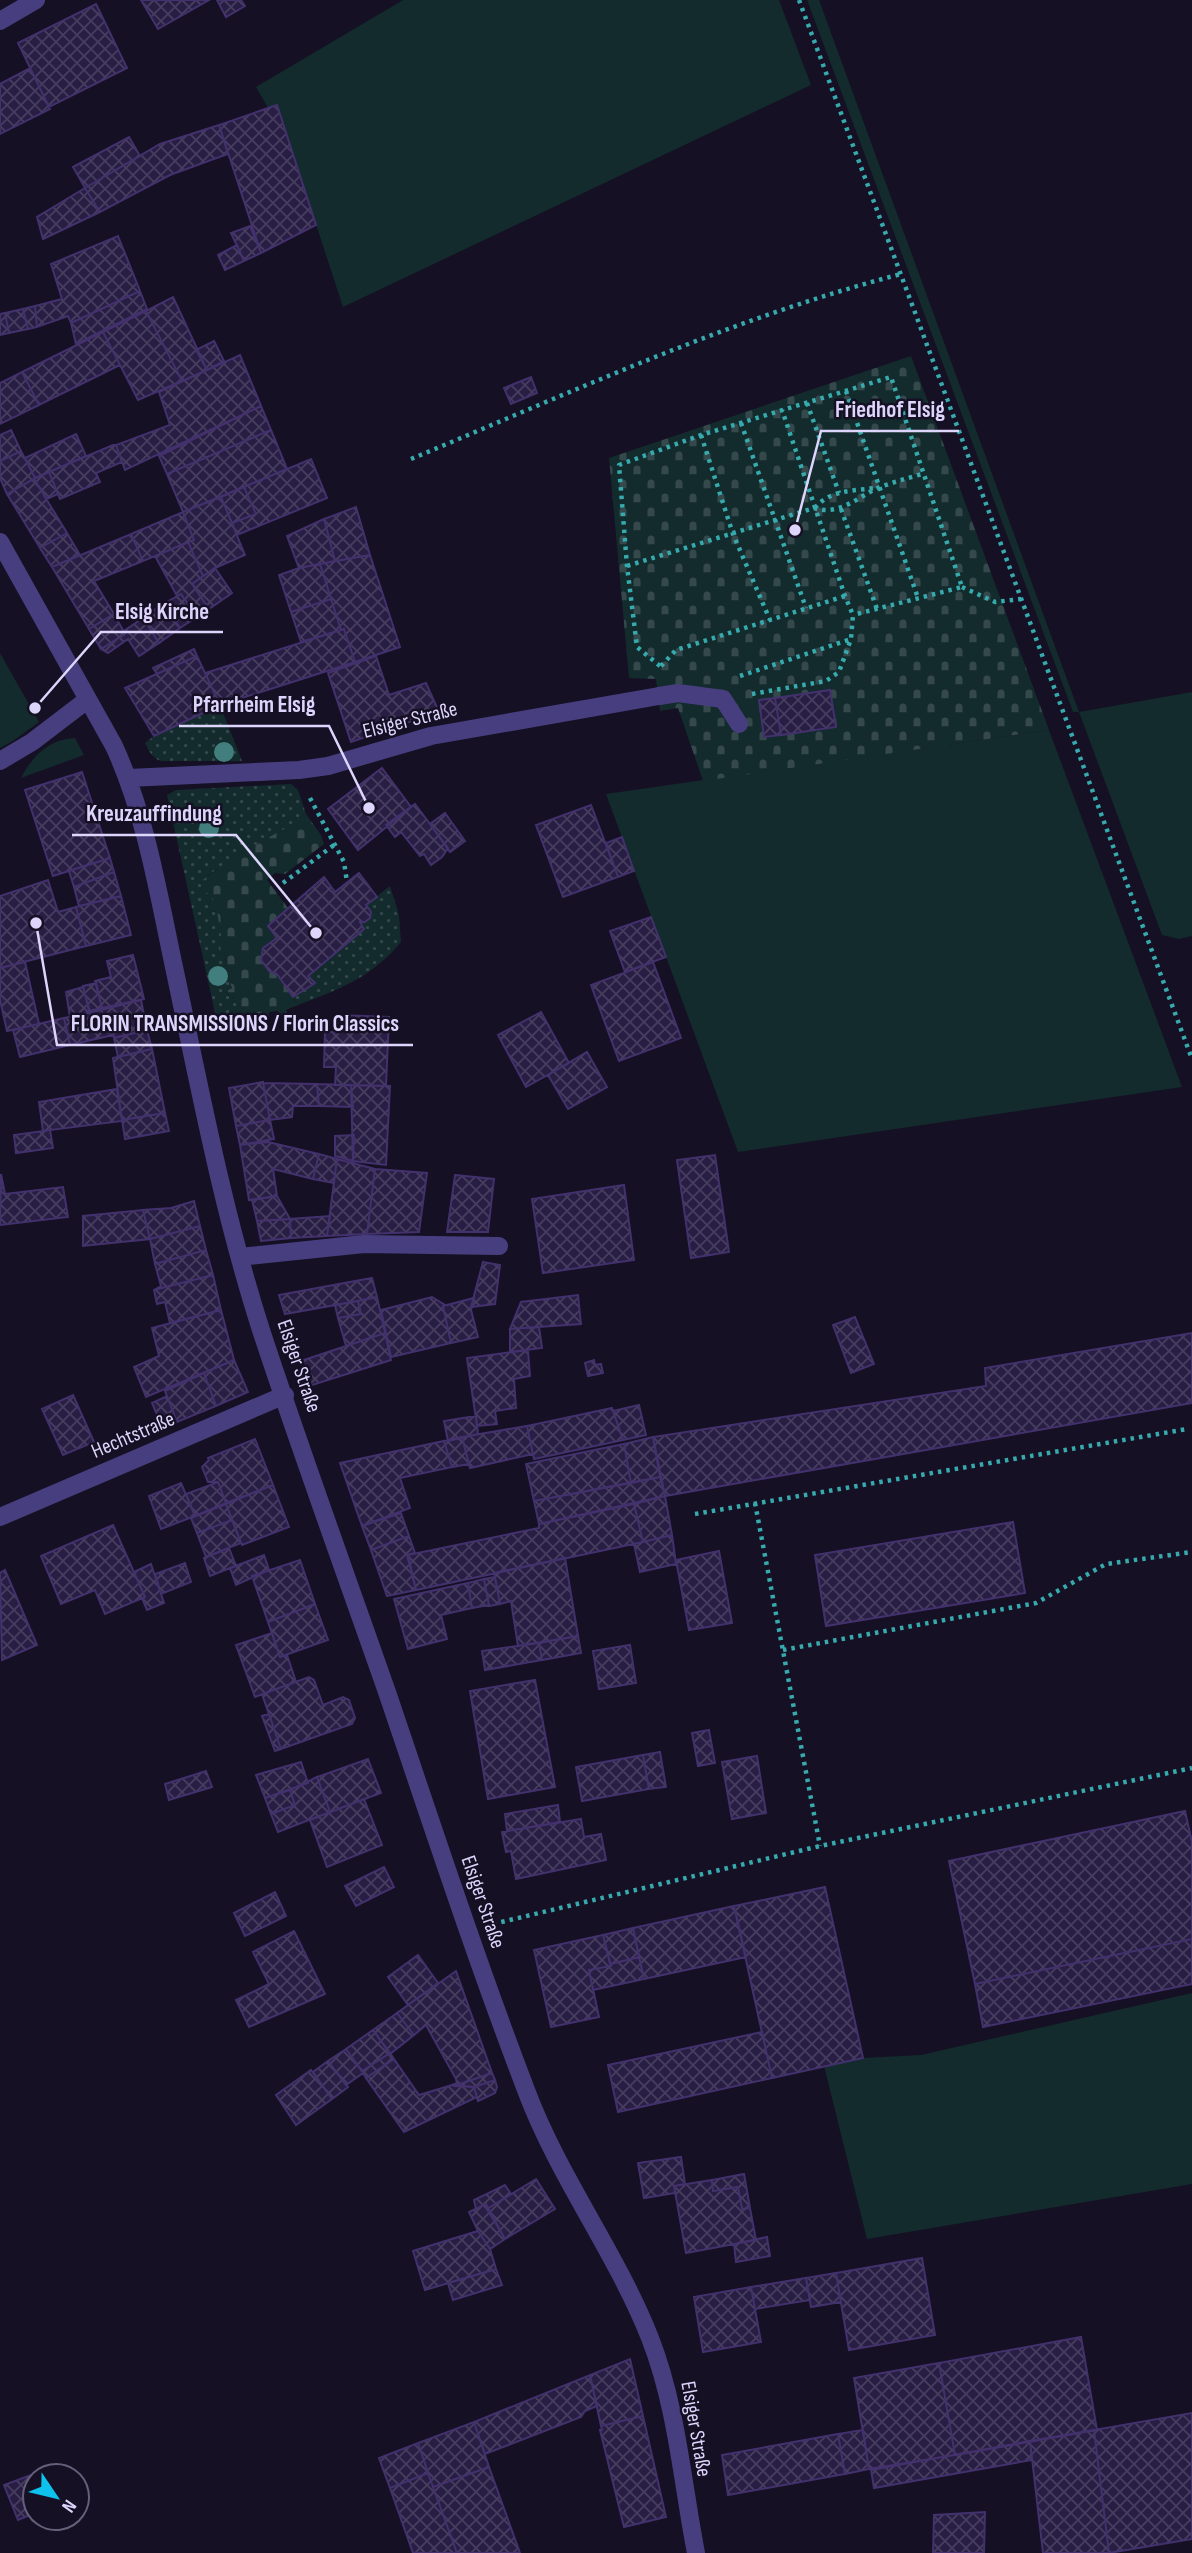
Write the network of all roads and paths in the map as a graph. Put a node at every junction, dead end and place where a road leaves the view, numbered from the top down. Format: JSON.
{"nodes":[{"id":1,"x":36,"y":0,"type":"edge"},
{"id":2,"x":799,"y":0,"type":"edge"},
{"id":3,"x":0,"y":21,"type":"edge"},
{"id":4,"x":901,"y":274,"type":"junction"},
{"id":5,"x":846,"y":391,"type":"junction"},
{"id":6,"x":807,"y":402,"type":"junction"},
{"id":7,"x":782,"y":410,"type":"junction"},
{"id":8,"x":741,"y":423,"type":"junction"},
{"id":9,"x":701,"y":435,"type":"junction"},
{"id":10,"x":411,"y":459,"type":"dead end"},
{"id":11,"x":922,"y":474,"type":"junction"},
{"id":12,"x":879,"y":488,"type":"junction"},
{"id":13,"x":839,"y":493,"type":"junction"},
{"id":14,"x":814,"y":508,"type":"junction"},
{"id":15,"x":841,"y":509,"type":"junction"},
{"id":16,"x":776,"y":521,"type":"junction"},
{"id":17,"x":733,"y":534,"type":"junction"},
{"id":18,"x":0,"y":542,"type":"edge"},
{"id":19,"x":627,"y":566,"type":"junction"},
{"id":20,"x":962,"y":587,"type":"junction"},
{"id":21,"x":845,"y":596,"type":"junction"},
{"id":22,"x":918,"y":598,"type":"junction"},
{"id":23,"x":1021,"y":599,"type":"junction"},
{"id":24,"x":806,"y":608,"type":"junction"},
{"id":25,"x":877,"y":609,"type":"junction"},
{"id":26,"x":853,"y":615,"type":"junction"},
{"id":27,"x":770,"y":620,"type":"junction"},
{"id":28,"x":851,"y":639,"type":"junction"},
{"id":29,"x":661,"y":666,"type":"junction"},
{"id":30,"x":734,"y":678,"type":"dead end"},
{"id":31,"x":678,"y":692,"type":"junction"},
{"id":32,"x":723,"y":699,"type":"junction"},
{"id":33,"x":87,"y":700,"type":"junction"},
{"id":34,"x":738,"y":724,"type":"dead end"},
{"id":35,"x":0,"y":761,"type":"edge"},
{"id":36,"x":129,"y":778,"type":"junction"},
{"id":37,"x":314,"y":808,"type":"dead end"},
{"id":38,"x":334,"y":845,"type":"junction"},
{"id":39,"x":347,"y":882,"type":"dead end"},
{"id":40,"x":284,"y":883,"type":"dead end"},
{"id":41,"x":1192,"y":1059,"type":"edge"},
{"id":42,"x":499,"y":1246,"type":"dead end"},
{"id":43,"x":240,"y":1258,"type":"junction"},
{"id":44,"x":285,"y":1395,"type":"junction"},
{"id":45,"x":1187,"y":1429,"type":"dead end"},
{"id":46,"x":755,"y":1503,"type":"junction"},
{"id":47,"x":695,"y":1514,"type":"dead end"},
{"id":48,"x":0,"y":1517,"type":"edge"},
{"id":49,"x":1192,"y":1552,"type":"edge"},
{"id":50,"x":783,"y":1650,"type":"junction"},
{"id":51,"x":1192,"y":1768,"type":"edge"},
{"id":52,"x":820,"y":1846,"type":"junction"},
{"id":53,"x":468,"y":1930,"type":"junction"},
{"id":54,"x":696,"y":2553,"type":"edge"}],
"edges":[{"from":1,"to":3,"type":"street"},
{"from":2,"to":4,"type":"path"},
{"from":4,"to":10,"type":"path"},
{"from":4,"to":23,"type":"path"},
{"from":5,"to":6,"type":"path"},
{"from":5,"to":11,"type":"path"},
{"from":5,"to":12,"type":"path"},
{"from":6,"to":7,"type":"path"},
{"from":6,"to":13,"type":"path"},
{"from":7,"to":8,"type":"path"},
{"from":7,"to":14,"type":"path"},
{"from":8,"to":9,"type":"path"},
{"from":8,"to":16,"type":"path"},
{"from":9,"to":17,"type":"path"},
{"from":9,"to":19,"type":"path"},
{"from":11,"to":12,"type":"path"},
{"from":11,"to":20,"type":"path"},
{"from":12,"to":13,"type":"path"},
{"from":12,"to":15,"type":"path"},
{"from":12,"to":22,"type":"path"},
{"from":13,"to":14,"type":"path"},
{"from":14,"to":15,"type":"path"},
{"from":14,"to":16,"type":"path"},
{"from":14,"to":21,"type":"path"},
{"from":15,"to":25,"type":"path"},
{"from":16,"to":17,"type":"path"},
{"from":16,"to":24,"type":"path"},
{"from":17,"to":19,"type":"path"},
{"from":17,"to":27,"type":"path"},
{"from":18,"to":33,"type":"street","name":"Elsiger Straße"},
{"from":19,"to":29,"type":"path"},
{"from":20,"to":22,"type":"path"},
{"from":20,"to":23,"type":"path"},
{"from":21,"to":24,"type":"path"},
{"from":21,"to":26,"type":"path"},
{"from":22,"to":25,"type":"path"},
{"from":23,"to":41,"type":"path"},
{"from":24,"to":27,"type":"path"},
{"from":25,"to":26,"type":"path"},
{"from":26,"to":28,"type":"path"},
{"from":27,"to":29,"type":"path"},
{"from":28,"to":30,"type":"path"},
{"from":28,"to":32,"type":"path"},
{"from":29,"to":31,"type":"path"},
{"from":31,"to":32,"type":"street"},
{"from":31,"to":36,"type":"street","name":"Elsiger Straße"},
{"from":32,"to":34,"type":"street"},
{"from":33,"to":35,"type":"street"},
{"from":33,"to":36,"type":"street","name":"Elsiger Straße"},
{"from":36,"to":43,"type":"street","name":"Elsiger Straße"},
{"from":37,"to":38,"type":"path"},
{"from":38,"to":39,"type":"path"},
{"from":38,"to":40,"type":"path"},
{"from":42,"to":43,"type":"street"},
{"from":43,"to":44,"type":"street","name":"Elsiger Straße"},
{"from":44,"to":48,"type":"street","name":"Hechtstraße"},
{"from":44,"to":53,"type":"street","name":"Elsiger Straße"},
{"from":45,"to":46,"type":"path"},
{"from":46,"to":47,"type":"path"},
{"from":46,"to":50,"type":"path"},
{"from":49,"to":50,"type":"path"},
{"from":50,"to":52,"type":"path"},
{"from":51,"to":52,"type":"path"},
{"from":52,"to":53,"type":"path"},
{"from":53,"to":54,"type":"street","name":"Elsiger Straße"}]}
